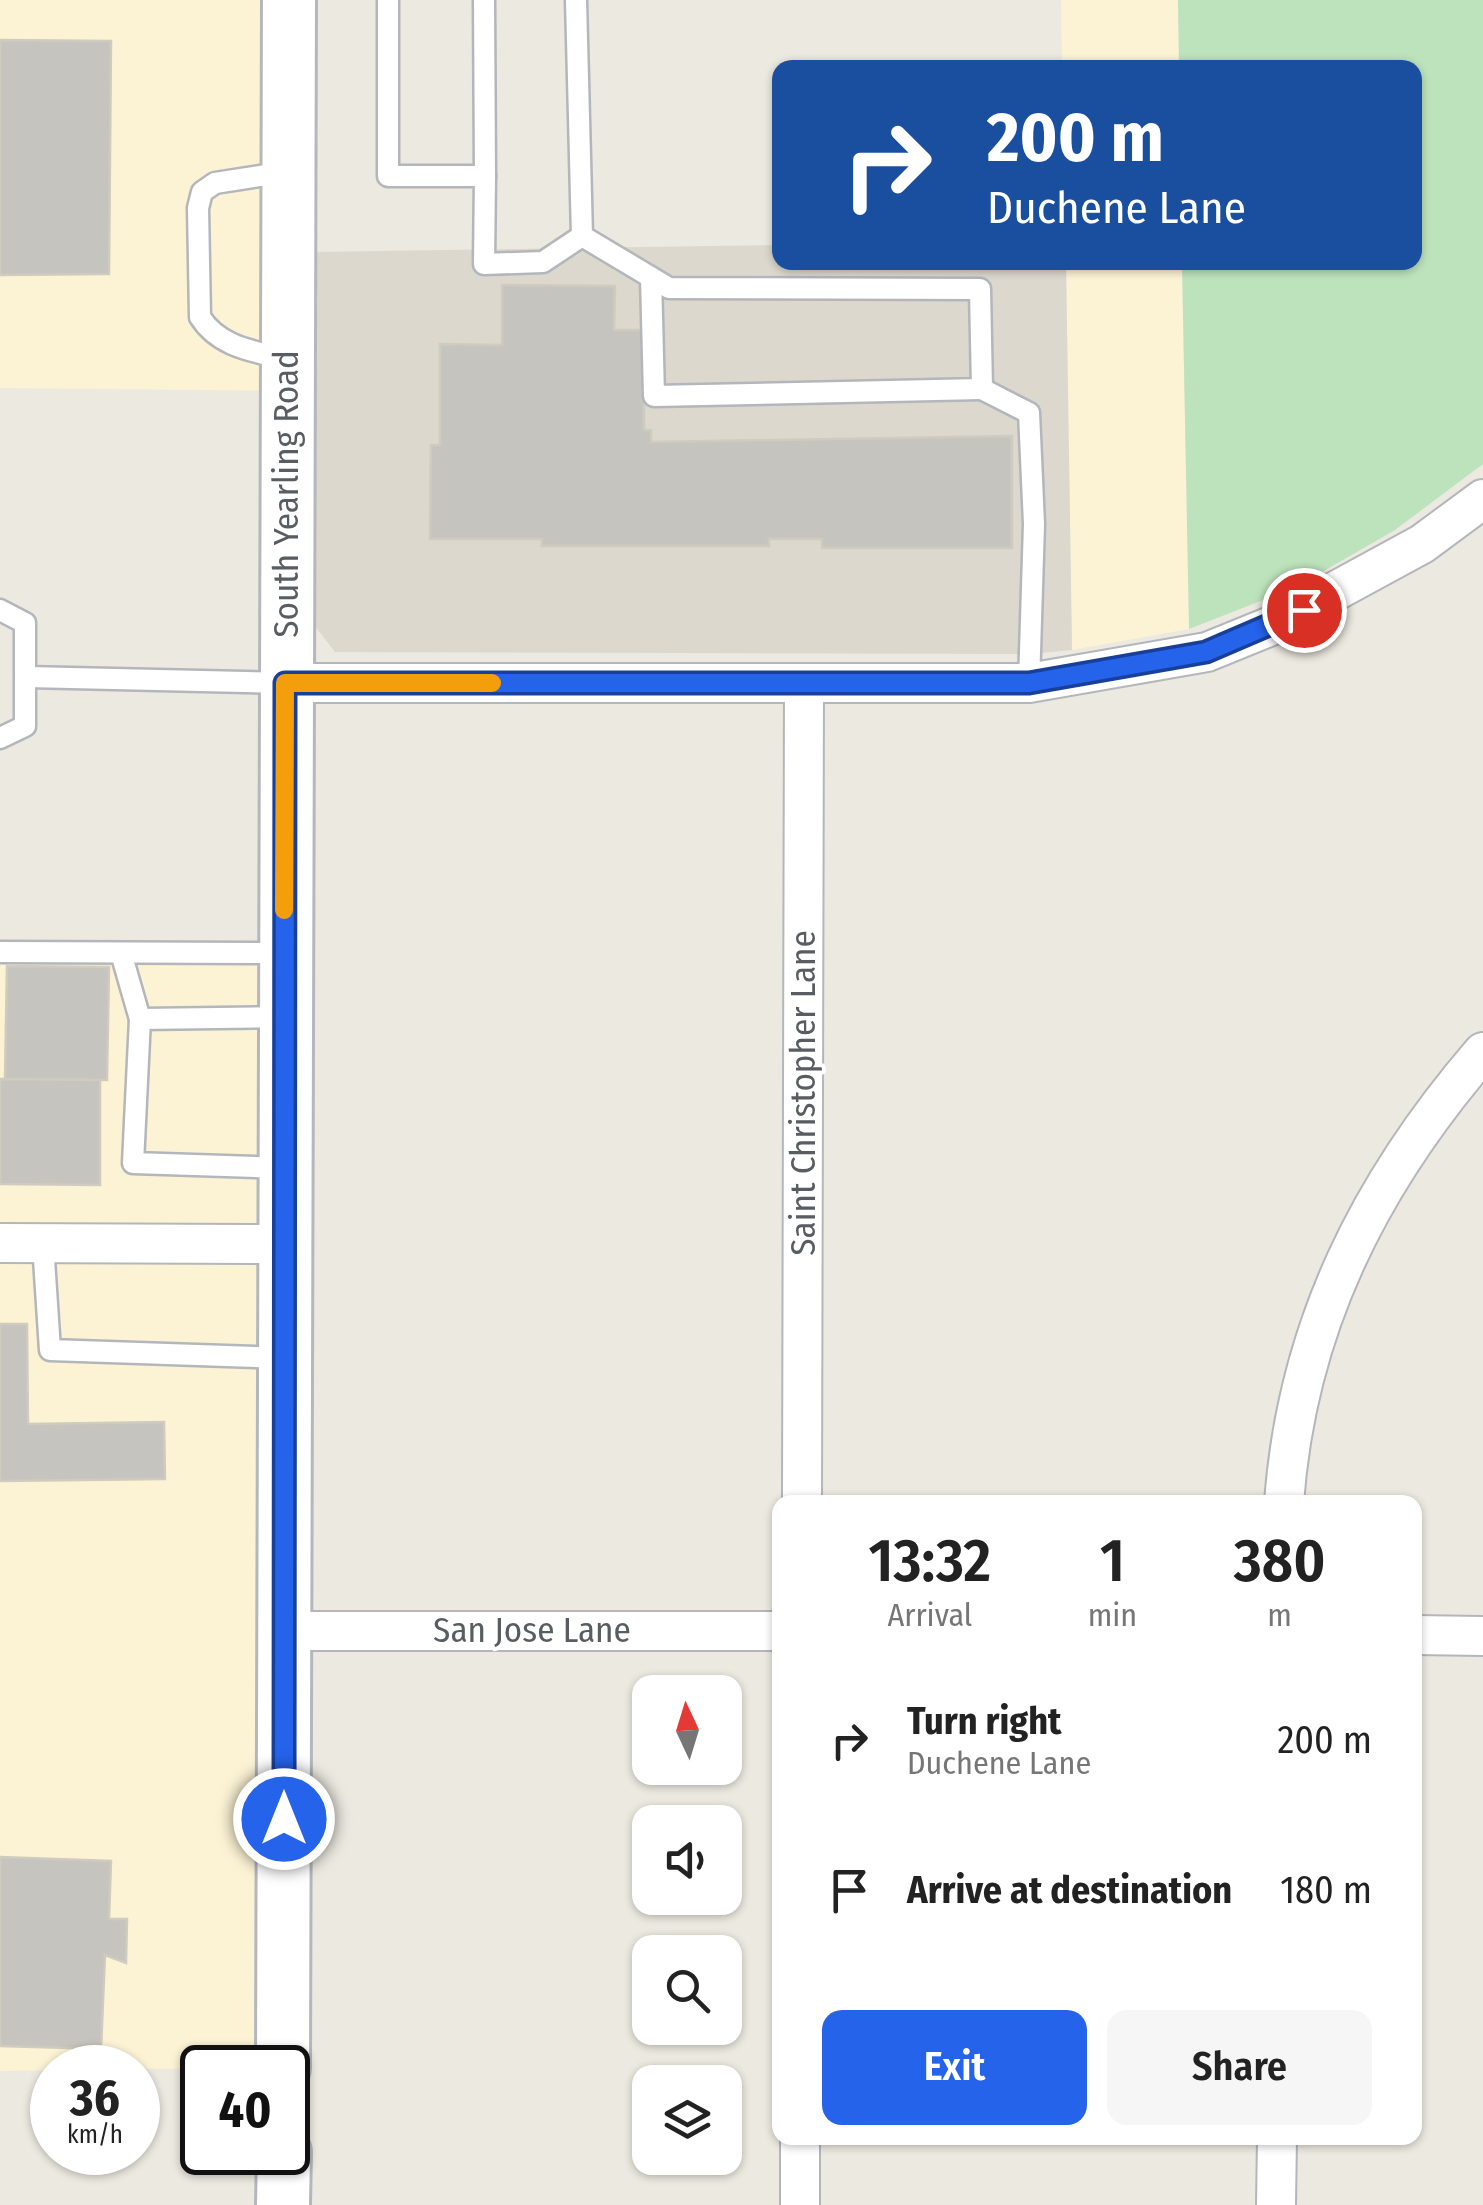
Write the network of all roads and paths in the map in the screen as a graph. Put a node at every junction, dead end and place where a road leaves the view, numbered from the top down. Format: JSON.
{"nodes":[{"id":1,"x":288,"y":0,"type":"edge"},
{"id":2,"x":388,"y":0,"type":"edge"},
{"id":3,"x":484,"y":0,"type":"edge"},
{"id":4,"x":576,"y":0,"type":"edge"},
{"id":5,"x":288,"y":172,"type":"junction"},
{"id":6,"x":485,"y":176,"type":"junction"},
{"id":7,"x":582,"y":236,"type":"junction"},
{"id":8,"x":651,"y":277,"type":"junction"},
{"id":9,"x":287,"y":359,"type":"junction"},
{"id":10,"x":982,"y":390,"type":"junction"},
{"id":11,"x":1483,"y":500,"type":"edge"},
{"id":12,"x":0,"y":610,"type":"edge"},
{"id":13,"x":28,"y":678,"type":"junction"},
{"id":14,"x":285,"y":683,"type":"junction"},
{"id":15,"x":1029,"y":683,"type":"junction"},
{"id":16,"x":804,"y":684,"type":"junction"},
{"id":17,"x":0,"y":738,"type":"edge"},
{"id":18,"x":0,"y":952,"type":"edge"},
{"id":19,"x":121,"y":953,"type":"junction"},
{"id":20,"x":284,"y":953,"type":"junction"},
{"id":21,"x":284,"y":1017,"type":"junction"},
{"id":22,"x":140,"y":1019,"type":"junction"},
{"id":23,"x":1483,"y":1052,"type":"edge"},
{"id":24,"x":283,"y":1168,"type":"junction"},
{"id":25,"x":0,"y":1244,"type":"edge"},
{"id":26,"x":43,"y":1244,"type":"junction"},
{"id":27,"x":283,"y":1244,"type":"junction"},
{"id":28,"x":283,"y":1358,"type":"junction"},
{"id":29,"x":802,"y":1495,"type":"edge"},
{"id":30,"x":1285,"y":1495,"type":"edge"},
{"id":31,"x":283,"y":1631,"type":"junction"},
{"id":32,"x":772,"y":1631,"type":"edge"},
{"id":33,"x":1422,"y":1634,"type":"edge"},
{"id":34,"x":1483,"y":1636,"type":"edge"},
{"id":35,"x":284,"y":2045,"type":"edge"},
{"id":36,"x":800,"y":2145,"type":"edge"},
{"id":37,"x":1277,"y":2145,"type":"edge"},
{"id":38,"x":284,"y":2175,"type":"edge"},
{"id":39,"x":283,"y":2205,"type":"edge"},
{"id":40,"x":800,"y":2205,"type":"edge"},
{"id":41,"x":1276,"y":2205,"type":"edge"}],
"edges":[{"from":1,"to":5,"type":"street","name":"South Yearling Road"},
{"from":2,"to":6,"type":"lane"},
{"from":3,"to":6,"type":"lane"},
{"from":4,"to":7,"type":"lane"},
{"from":5,"to":9,"type":"street","name":"South Yearling Road"},
{"from":5,"to":9,"type":"lane"},
{"from":6,"to":7,"type":"lane"},
{"from":7,"to":8,"type":"lane"},
{"from":8,"to":10,"type":"lane"},
{"from":8,"to":10,"type":"lane"},
{"from":9,"to":14,"type":"street","name":"South Yearling Road"},
{"from":10,"to":15,"type":"lane"},
{"from":11,"to":15,"type":"street"},
{"from":12,"to":13,"type":"lane"},
{"from":13,"to":14,"type":"lane"},
{"from":13,"to":17,"type":"lane"},
{"from":14,"to":16,"type":"street"},
{"from":14,"to":20,"type":"street","name":"South Yearling Road"},
{"from":15,"to":16,"type":"street"},
{"from":16,"to":29,"type":"street","name":"Saint Christopher Lane"},
{"from":18,"to":19,"type":"lane"},
{"from":19,"to":20,"type":"lane"},
{"from":19,"to":22,"type":"lane"},
{"from":20,"to":21,"type":"street","name":"South Yearling Road"},
{"from":21,"to":22,"type":"lane"},
{"from":21,"to":24,"type":"street","name":"South Yearling Road"},
{"from":22,"to":24,"type":"lane"},
{"from":23,"to":30,"type":"street"},
{"from":24,"to":27,"type":"street","name":"South Yearling Road"},
{"from":25,"to":26,"type":"street"},
{"from":26,"to":27,"type":"street"},
{"from":26,"to":28,"type":"lane"},
{"from":27,"to":28,"type":"street","name":"South Yearling Road"},
{"from":28,"to":31,"type":"street","name":"South Yearling Road"},
{"from":31,"to":32,"type":"street","name":"San Jose Lane"},
{"from":31,"to":35,"type":"street","name":"South Yearling Road"},
{"from":33,"to":34,"type":"street"},
{"from":36,"to":40,"type":"street"},
{"from":37,"to":41,"type":"street"},
{"from":38,"to":39,"type":"street"}]}
